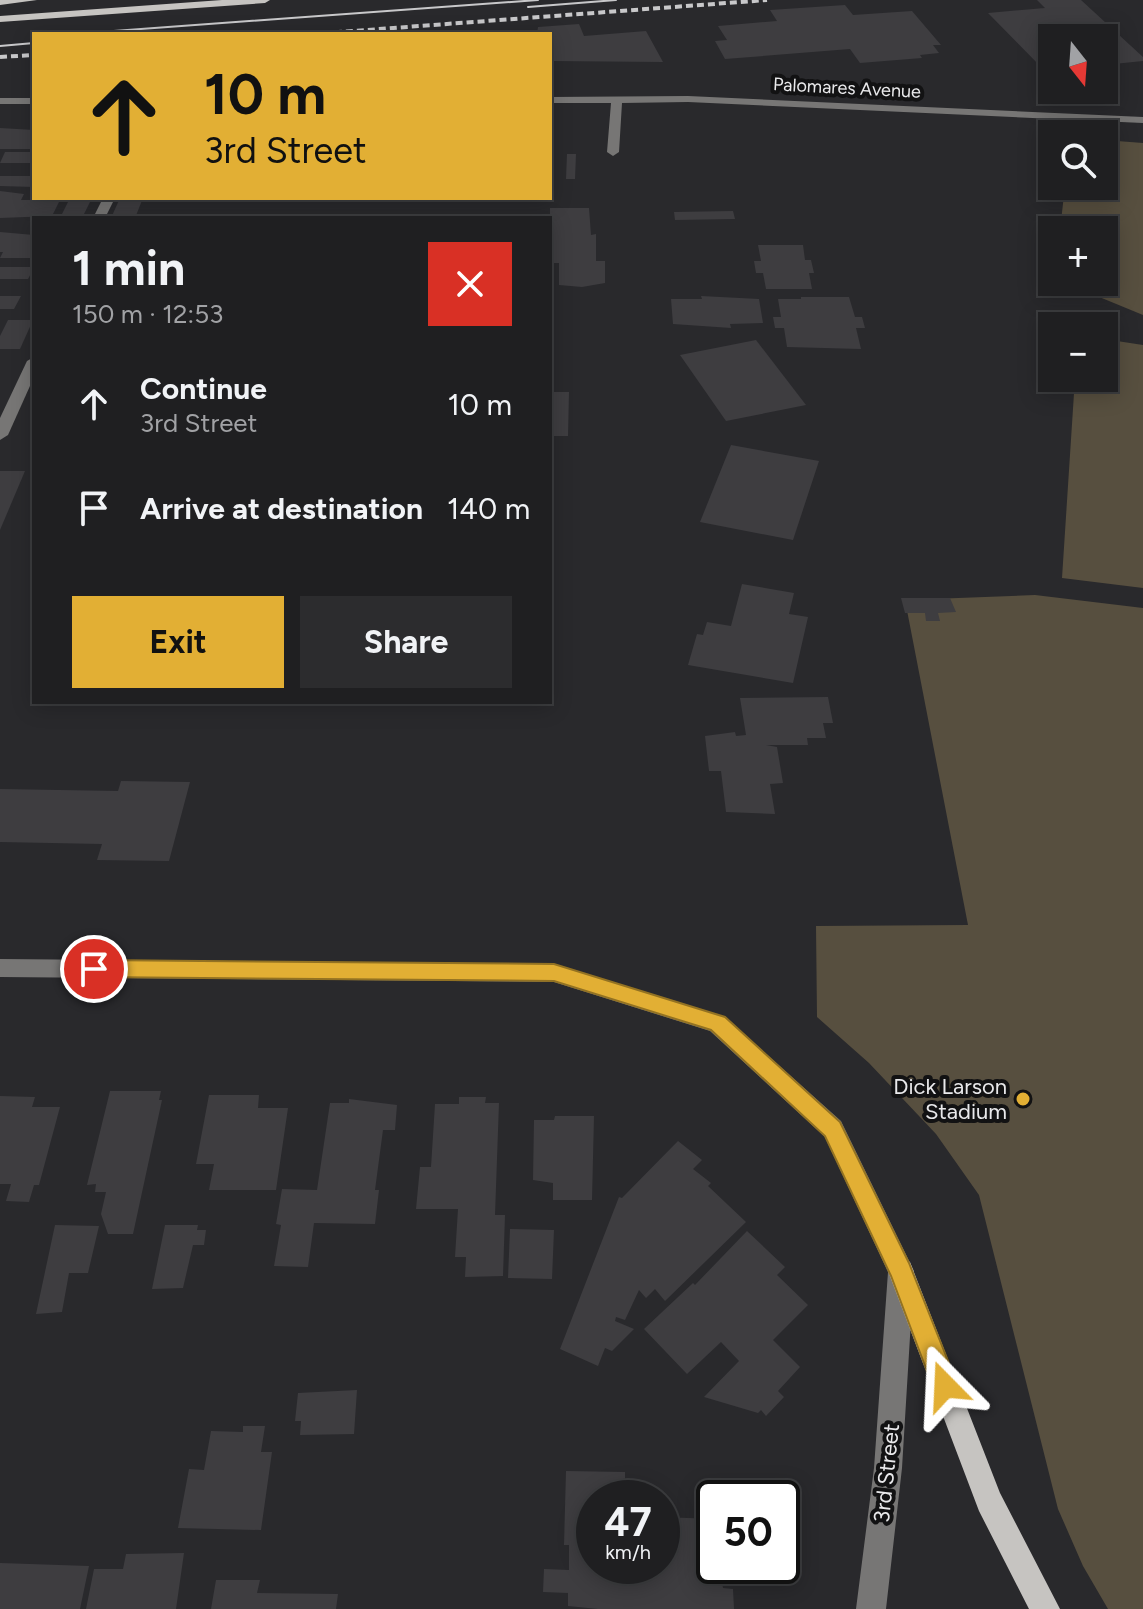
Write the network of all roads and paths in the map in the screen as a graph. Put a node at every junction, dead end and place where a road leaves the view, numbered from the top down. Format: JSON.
{"nodes":[{"id":1,"x":32,"y":0,"type":"edge"},
{"id":2,"x":265,"y":0,"type":"edge"},
{"id":3,"x":0,"y":2,"type":"edge"},
{"id":4,"x":0,"y":19,"type":"edge"},
{"id":5,"x":617,"y":99,"type":"junction"},
{"id":6,"x":552,"y":100,"type":"edge"},
{"id":7,"x":0,"y":101,"type":"edge"},
{"id":8,"x":32,"y":101,"type":"edge"},
{"id":9,"x":1143,"y":120,"type":"edge"},
{"id":10,"x":613,"y":152,"type":"dead end"},
{"id":11,"x":32,"y":365,"type":"edge"},
{"id":12,"x":0,"y":435,"type":"edge"},
{"id":13,"x":0,"y":968,"type":"edge"},
{"id":14,"x":901,"y":1271,"type":"junction"},
{"id":15,"x":871,"y":1609,"type":"edge"},
{"id":16,"x":1045,"y":1609,"type":"edge"}],
"edges":[{"from":1,"to":3,"type":"main road"},
{"from":2,"to":4,"type":"main road"},
{"from":5,"to":6,"type":"street","name":"Palomares Avenue"},
{"from":5,"to":9,"type":"street","name":"Palomares Avenue"},
{"from":5,"to":10,"type":"street"},
{"from":7,"to":8,"type":"street"},
{"from":11,"to":12,"type":"street"},
{"from":13,"to":14,"type":"street","name":"3rd Street"},
{"from":14,"to":15,"type":"street","name":"3rd Street"},
{"from":14,"to":16,"type":"main road"}]}
